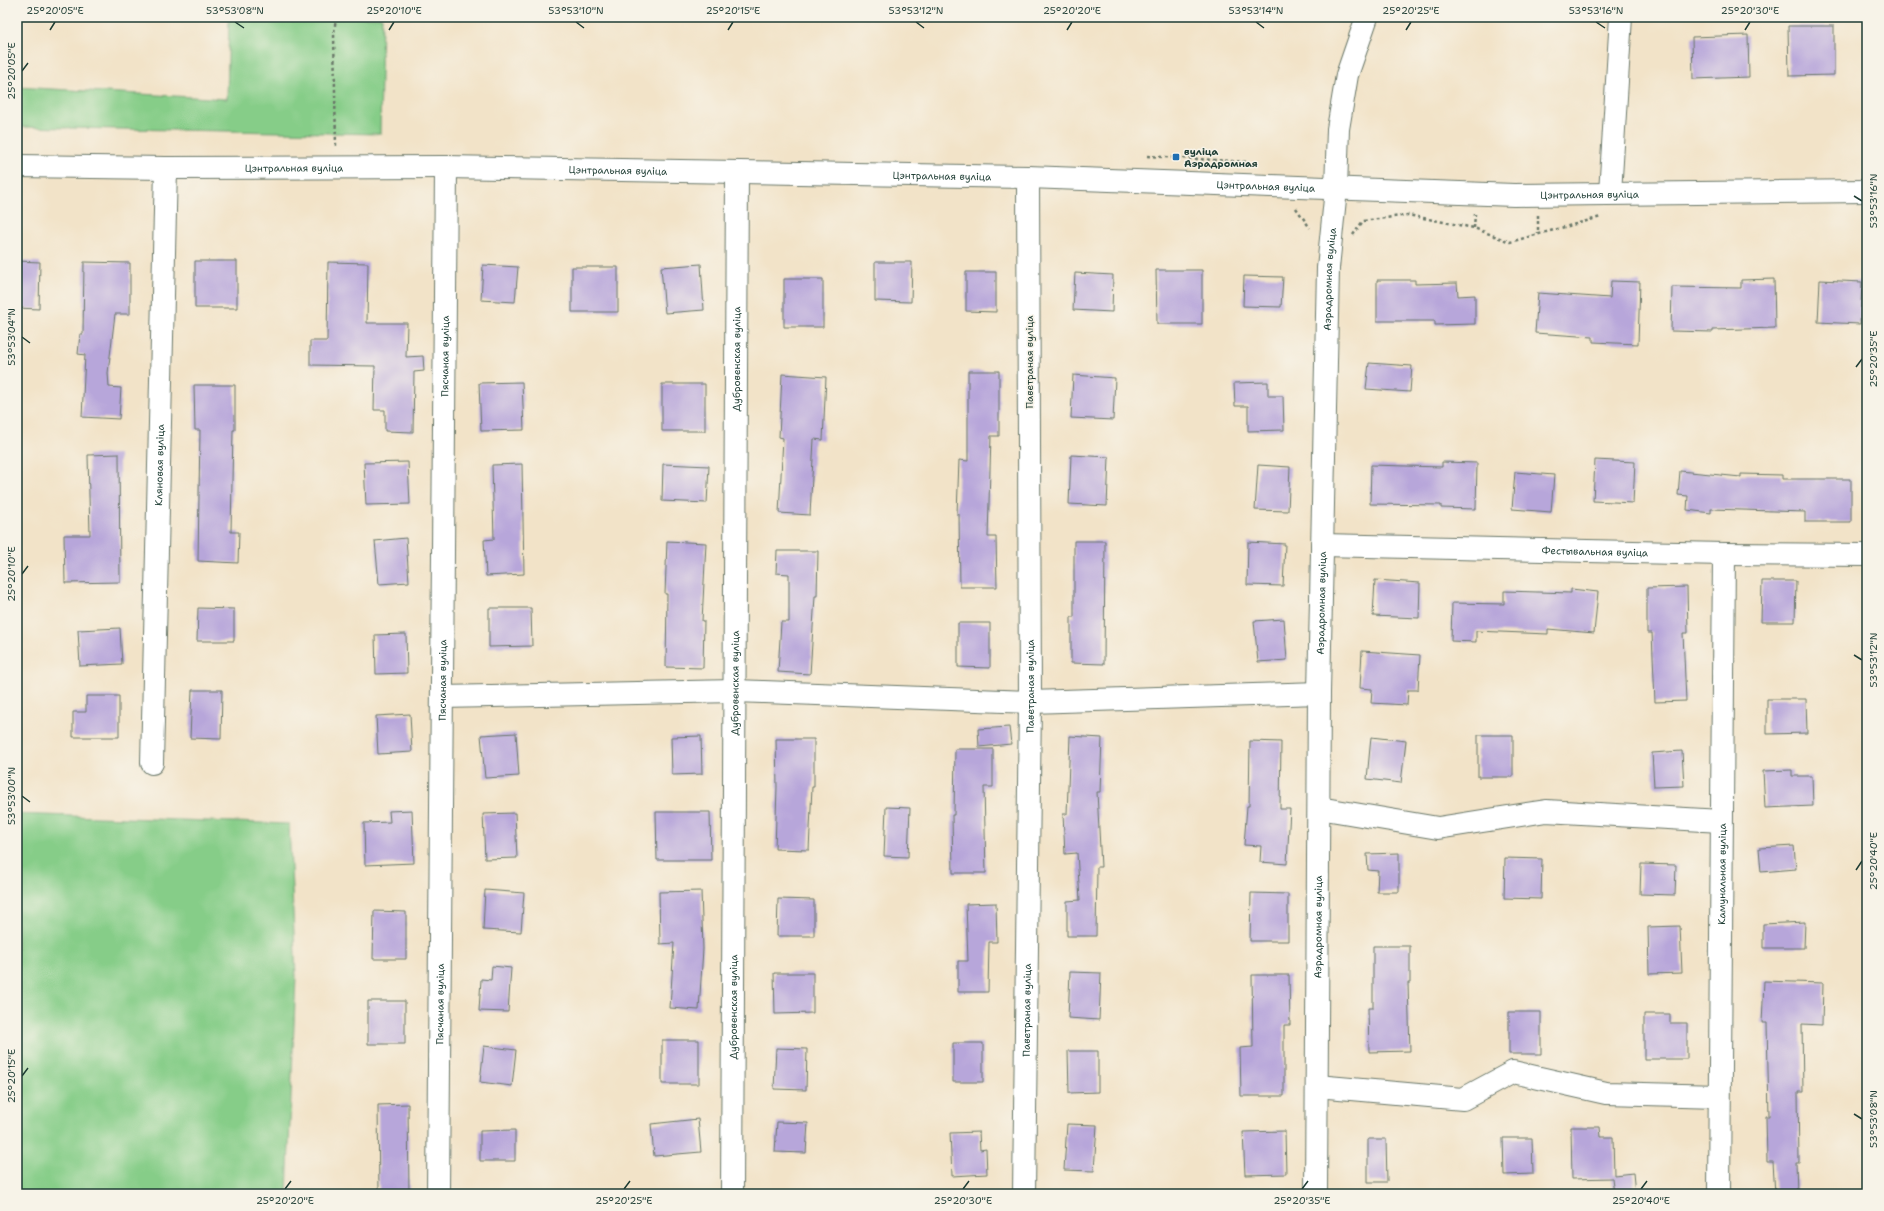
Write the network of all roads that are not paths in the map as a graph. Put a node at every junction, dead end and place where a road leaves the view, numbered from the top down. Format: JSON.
{"nodes":[{"id":1,"x":1367,"y":17,"type":"edge"},
{"id":2,"x":1621,"y":17,"type":"edge"},
{"id":3,"x":17,"y":166,"type":"edge"},
{"id":4,"x":446,"y":167,"type":"junction"},
{"id":5,"x":166,"y":168,"type":"junction"},
{"id":6,"x":737,"y":172,"type":"junction"},
{"id":7,"x":1028,"y":177,"type":"junction"},
{"id":8,"x":1336,"y":189,"type":"junction"},
{"id":9,"x":1867,"y":191,"type":"edge"},
{"id":10,"x":1610,"y":193,"type":"junction"},
{"id":11,"x":1322,"y":545,"type":"junction"},
{"id":12,"x":1724,"y":554,"type":"junction"},
{"id":13,"x":1867,"y":555,"type":"edge"},
{"id":14,"x":735,"y":691,"type":"junction"},
{"id":15,"x":1319,"y":693,"type":"junction"},
{"id":16,"x":442,"y":697,"type":"junction"},
{"id":17,"x":1030,"y":702,"type":"junction"},
{"id":18,"x":152,"y":763,"type":"dead end"},
{"id":19,"x":1318,"y":808,"type":"junction"},
{"id":20,"x":1721,"y":821,"type":"junction"},
{"id":21,"x":1317,"y":1086,"type":"junction"},
{"id":22,"x":1719,"y":1096,"type":"junction"},
{"id":23,"x":438,"y":1194,"type":"edge"},
{"id":24,"x":732,"y":1194,"type":"edge"},
{"id":25,"x":1024,"y":1194,"type":"edge"},
{"id":26,"x":1316,"y":1194,"type":"edge"},
{"id":27,"x":1719,"y":1194,"type":"edge"}],
"edges":[{"from":1,"to":8,"type":"street","name":"Аэрадромная вуліца"},
{"from":2,"to":10,"type":"street"},
{"from":3,"to":5,"type":"street","name":"Цэнтральная вуліца"},
{"from":4,"to":5,"type":"street","name":"Цэнтральная вуліца"},
{"from":4,"to":6,"type":"street","name":"Цэнтральная вуліца"},
{"from":4,"to":16,"type":"street","name":"Пясчаная вуліца"},
{"from":5,"to":18,"type":"street","name":"Кляновая вуліца"},
{"from":6,"to":7,"type":"street","name":"Цэнтральная вуліца"},
{"from":6,"to":14,"type":"street","name":"Дубровенская вуліца"},
{"from":7,"to":8,"type":"street","name":"Цэнтральная вуліца"},
{"from":7,"to":17,"type":"street","name":"Паветраная вуліца"},
{"from":8,"to":10,"type":"street","name":"Цэнтральная вуліца"},
{"from":8,"to":11,"type":"street","name":"Аэрадромная вуліца"},
{"from":9,"to":10,"type":"street","name":"Цэнтральная вуліца"},
{"from":11,"to":12,"type":"street","name":"Фестывальная вуліца"},
{"from":11,"to":15,"type":"street","name":"Аэрадромная вуліца"},
{"from":12,"to":13,"type":"street","name":"Фестывальная вуліца"},
{"from":12,"to":20,"type":"street","name":"Камунальная вуліца"},
{"from":14,"to":16,"type":"street"},
{"from":14,"to":17,"type":"street"},
{"from":14,"to":24,"type":"street","name":"Дубровенская вуліца"},
{"from":15,"to":17,"type":"street"},
{"from":15,"to":19,"type":"street","name":"Аэрадромная вуліца"},
{"from":16,"to":23,"type":"street","name":"Пясчаная вуліца"},
{"from":17,"to":25,"type":"street","name":"Паветраная вуліца"},
{"from":19,"to":20,"type":"street"},
{"from":19,"to":21,"type":"street","name":"Аэрадромная вуліца"},
{"from":20,"to":22,"type":"street","name":"Камунальная вуліца"},
{"from":21,"to":22,"type":"street"},
{"from":21,"to":26,"type":"street","name":"Аэрадромная вуліца"},
{"from":22,"to":27,"type":"street","name":"Камунальная вуліца"}]}
